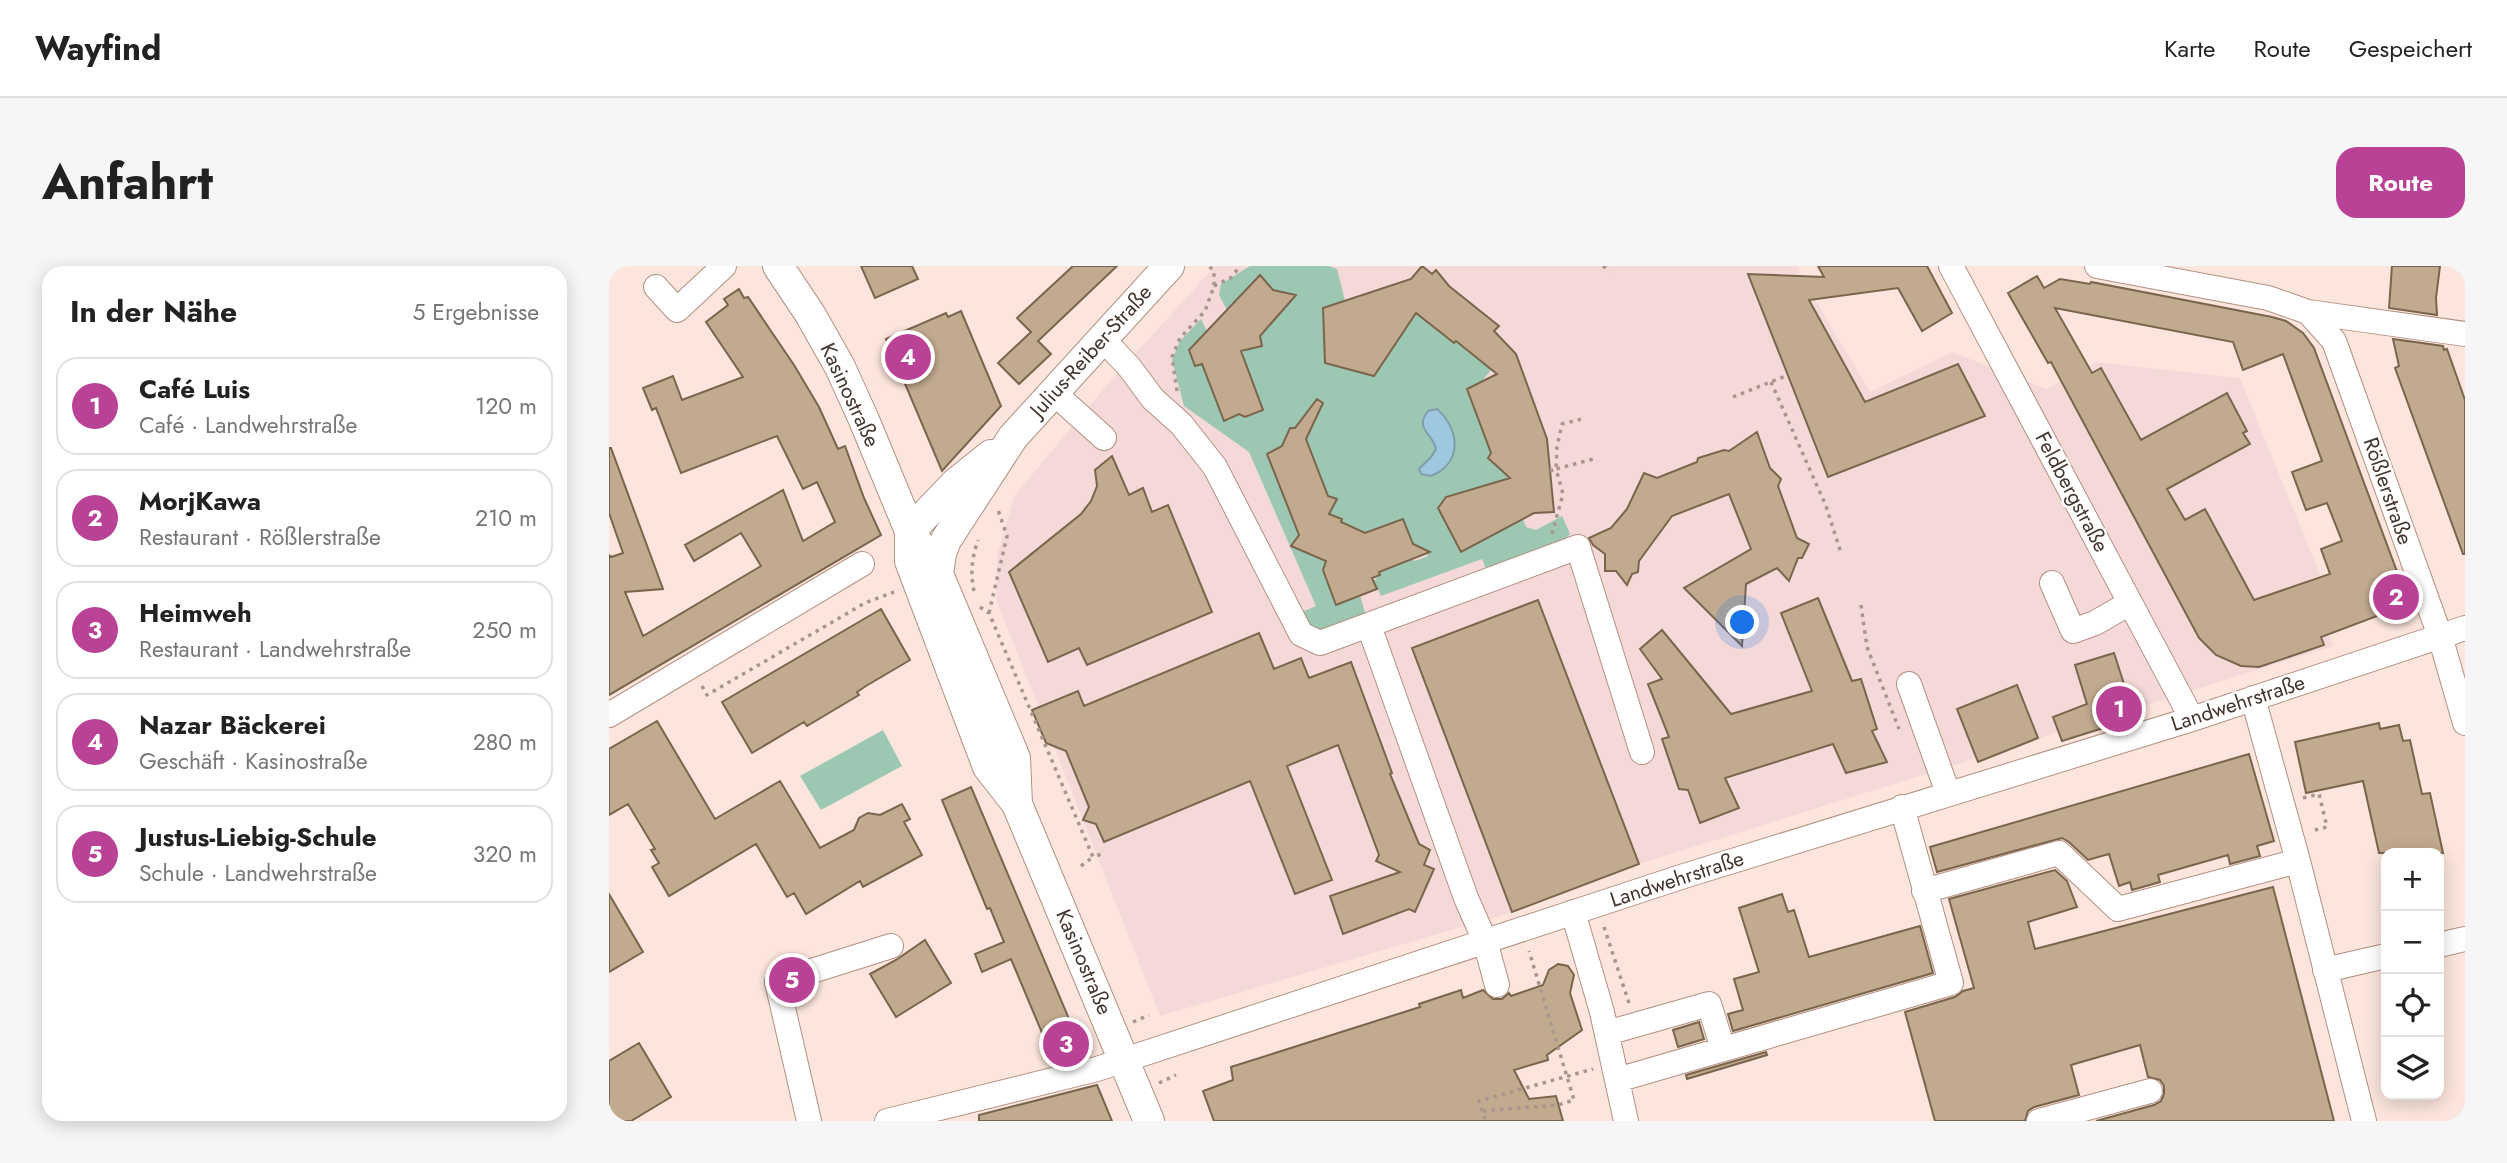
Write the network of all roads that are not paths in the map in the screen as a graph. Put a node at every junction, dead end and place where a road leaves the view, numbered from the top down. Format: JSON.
{"nodes":[{"id":1,"x":724,"y":266,"type":"edge"},
{"id":2,"x":778,"y":266,"type":"edge"},
{"id":3,"x":1169,"y":266,"type":"edge"},
{"id":4,"x":1951,"y":266,"type":"edge"},
{"id":5,"x":2097,"y":266,"type":"edge"},
{"id":6,"x":656,"y":288,"type":"dead end"},
{"id":7,"x":2308,"y":312,"type":"junction"},
{"id":8,"x":2465,"y":334,"type":"edge"},
{"id":9,"x":1103,"y":338,"type":"junction"},
{"id":10,"x":1053,"y":392,"type":"junction"},
{"id":11,"x":1013,"y":437,"type":"junction"},
{"id":12,"x":1104,"y":438,"type":"dead end"},
{"id":13,"x":910,"y":531,"type":"junction"},
{"id":14,"x":862,"y":564,"type":"dead end"},
{"id":15,"x":939,"y":574,"type":"junction"},
{"id":16,"x":2053,"y":583,"type":"dead end"},
{"id":17,"x":2130,"y":603,"type":"junction"},
{"id":18,"x":1369,"y":626,"type":"junction"},
{"id":19,"x":2465,"y":628,"type":"edge"},
{"id":20,"x":2440,"y":636,"type":"junction"},
{"id":21,"x":1909,"y":684,"type":"dead end"},
{"id":22,"x":2253,"y":698,"type":"junction"},
{"id":23,"x":609,"y":715,"type":"edge"},
{"id":24,"x":2192,"y":719,"type":"junction"},
{"id":25,"x":2465,"y":723,"type":"edge"},
{"id":26,"x":1642,"y":752,"type":"dead end"},
{"id":27,"x":1948,"y":793,"type":"junction"},
{"id":28,"x":1017,"y":804,"type":"junction"},
{"id":29,"x":1902,"y":807,"type":"junction"},
{"id":30,"x":2298,"y":860,"type":"junction"},
{"id":31,"x":1924,"y":891,"type":"junction"},
{"id":32,"x":1584,"y":909,"type":"junction"},
{"id":33,"x":2465,"y":940,"type":"edge"},
{"id":34,"x":1485,"y":941,"type":"junction"},
{"id":35,"x":2444,"y":944,"type":"edge"},
{"id":36,"x":891,"y":946,"type":"dead end"},
{"id":37,"x":2381,"y":957,"type":"edge"},
{"id":38,"x":2325,"y":970,"type":"junction"},
{"id":39,"x":1497,"y":985,"type":"dead end"},
{"id":40,"x":1607,"y":1033,"type":"junction"},
{"id":41,"x":1723,"y":1049,"type":"junction"},
{"id":42,"x":1124,"y":1059,"type":"junction"},
{"id":43,"x":1617,"y":1080,"type":"junction"},
{"id":44,"x":2150,"y":1091,"type":"dead end"},
{"id":45,"x":809,"y":1121,"type":"edge"},
{"id":46,"x":887,"y":1121,"type":"edge"},
{"id":47,"x":1149,"y":1121,"type":"edge"},
{"id":48,"x":1626,"y":1121,"type":"edge"},
{"id":49,"x":2039,"y":1121,"type":"edge"},
{"id":50,"x":2364,"y":1121,"type":"edge"}],
"edges":[{"from":1,"to":6,"type":"street"},
{"from":2,"to":13,"type":"main road","name":"Kasinostraße"},
{"from":3,"to":9,"type":"main road","name":"Julius-Reiber-Straße"},
{"from":4,"to":17,"type":"street","name":"Feldbergstraße"},
{"from":5,"to":7,"type":"street"},
{"from":7,"to":8,"type":"street"},
{"from":7,"to":20,"type":"street","name":"Rößlerstraße"},
{"from":9,"to":10,"type":"main road","name":"Julius-Reiber-Straße"},
{"from":9,"to":18,"type":"street"},
{"from":10,"to":11,"type":"main road","name":"Julius-Reiber-Straße"},
{"from":10,"to":12,"type":"street"},
{"from":11,"to":13,"type":"main road","name":"Julius-Reiber-Straße"},
{"from":11,"to":15,"type":"main road","name":"Julius-Reiber-Straße"},
{"from":13,"to":15,"type":"main road","name":"Kasinostraße"},
{"from":13,"to":28,"type":"main road","name":"Kasinostraße"},
{"from":14,"to":23,"type":"street"},
{"from":15,"to":28,"type":"main road","name":"Kasinostraße"},
{"from":16,"to":17,"type":"street"},
{"from":17,"to":24,"type":"street","name":"Feldbergstraße"},
{"from":18,"to":26,"type":"street"},
{"from":18,"to":34,"type":"street"},
{"from":19,"to":20,"type":"street","name":"Landwehrstraße"},
{"from":20,"to":22,"type":"street","name":"Landwehrstraße"},
{"from":20,"to":25,"type":"street","name":"Rößlerstraße"},
{"from":21,"to":27,"type":"street"},
{"from":22,"to":24,"type":"street","name":"Landwehrstraße"},
{"from":22,"to":30,"type":"street"},
{"from":24,"to":27,"type":"street","name":"Landwehrstraße"},
{"from":27,"to":29,"type":"street","name":"Landwehrstraße"},
{"from":28,"to":42,"type":"main road","name":"Kasinostraße"},
{"from":29,"to":31,"type":"street"},
{"from":29,"to":32,"type":"street","name":"Landwehrstraße"},
{"from":30,"to":31,"type":"street"},
{"from":30,"to":38,"type":"street"},
{"from":31,"to":41,"type":"street"},
{"from":32,"to":34,"type":"street","name":"Landwehrstraße"},
{"from":32,"to":40,"type":"street"},
{"from":33,"to":35,"type":"street"},
{"from":34,"to":39,"type":"street"},
{"from":34,"to":42,"type":"street","name":"Landwehrstraße"},
{"from":36,"to":45,"type":"street"},
{"from":37,"to":38,"type":"street"},
{"from":38,"to":50,"type":"street"},
{"from":40,"to":41,"type":"street"},
{"from":40,"to":43,"type":"street"},
{"from":41,"to":43,"type":"street"},
{"from":42,"to":46,"type":"street","name":"Landwehrstraße"},
{"from":42,"to":47,"type":"main road","name":"Kasinostraße"},
{"from":43,"to":48,"type":"street"},
{"from":44,"to":49,"type":"street"}]}
